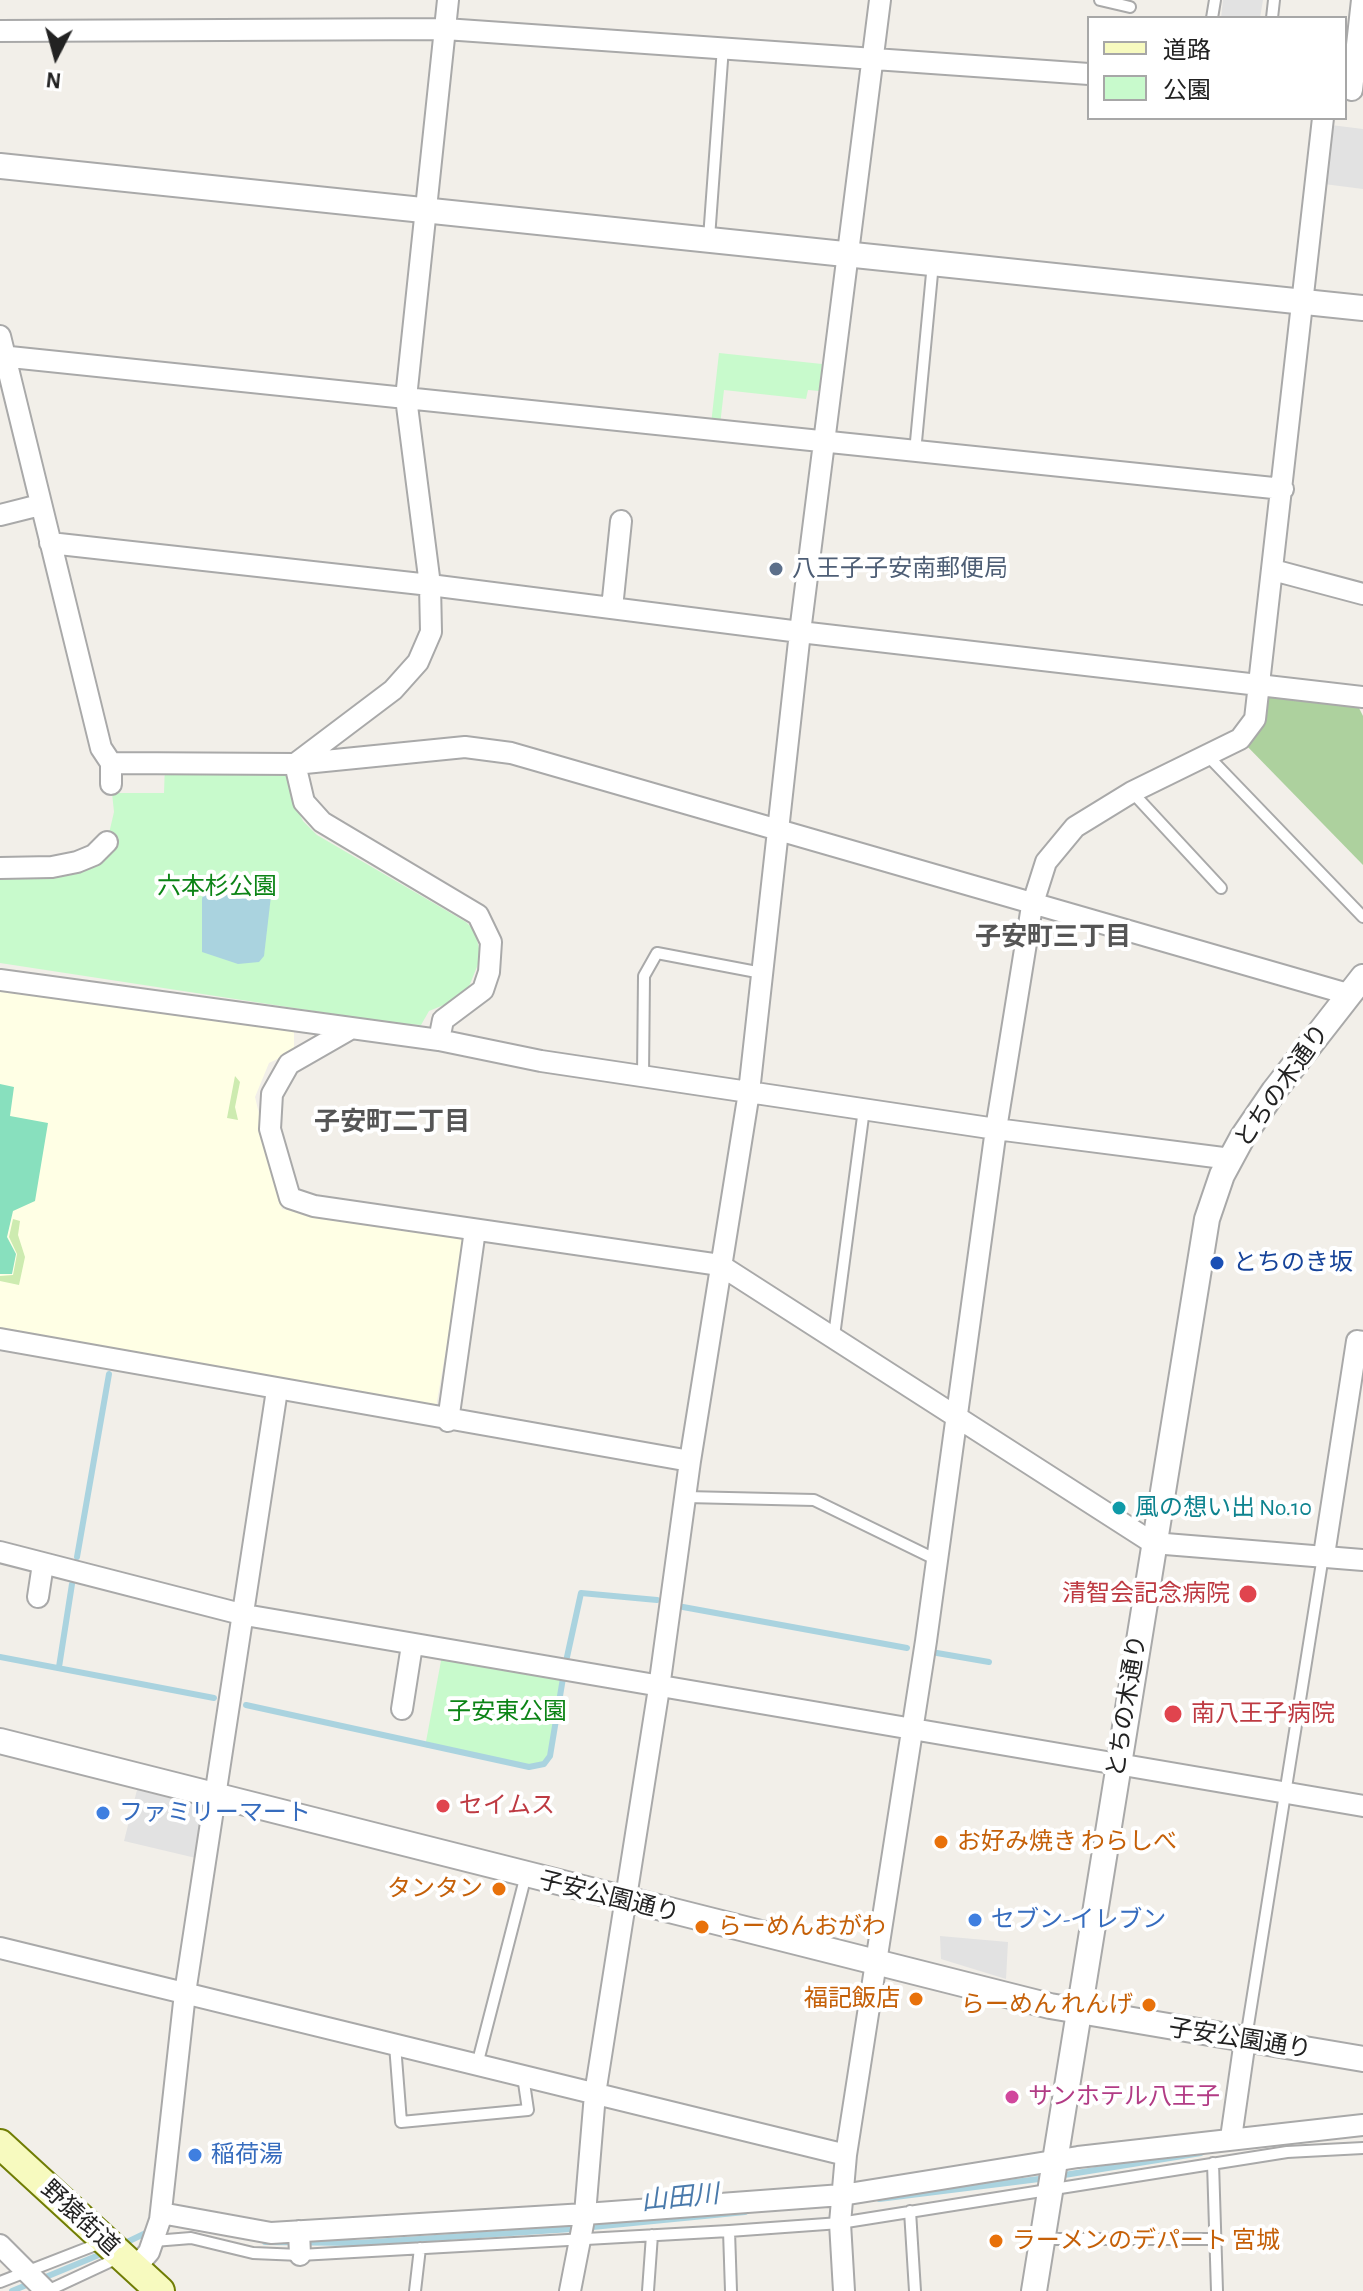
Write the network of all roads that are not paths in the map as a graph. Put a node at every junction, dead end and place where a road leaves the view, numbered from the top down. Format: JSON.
{"nodes":[{"id":1,"x":448,"y":0,"type":"edge"},
{"id":2,"x":880,"y":0,"type":"edge"},
{"id":3,"x":1100,"y":0,"type":"edge"},
{"id":4,"x":1362,"y":0,"type":"edge"},
{"id":5,"x":1130,"y":8,"type":"edge"},
{"id":6,"x":445,"y":29,"type":"junction"},
{"id":7,"x":0,"y":31,"type":"edge"},
{"id":8,"x":723,"y":47,"type":"junction"},
{"id":9,"x":873,"y":57,"type":"junction"},
{"id":10,"x":1087,"y":74,"type":"edge"},
{"id":11,"x":1353,"y":90,"type":"edge"},
{"id":12,"x":1323,"y":120,"type":"edge"},
{"id":13,"x":0,"y":166,"type":"edge"},
{"id":14,"x":425,"y":210,"type":"junction"},
{"id":15,"x":708,"y":240,"type":"junction"},
{"id":16,"x":846,"y":254,"type":"junction"},
{"id":17,"x":933,"y":263,"type":"junction"},
{"id":18,"x":1305,"y":302,"type":"junction"},
{"id":19,"x":1363,"y":308,"type":"edge"},
{"id":20,"x":0,"y":336,"type":"edge"},
{"id":21,"x":2,"y":356,"type":"edge"},
{"id":22,"x":406,"y":398,"type":"junction"},
{"id":23,"x":824,"y":444,"type":"junction"},
{"id":24,"x":915,"y":452,"type":"junction"},
{"id":25,"x":1283,"y":489,"type":"junction"},
{"id":26,"x":40,"y":505,"type":"junction"},
{"id":27,"x":0,"y":515,"type":"edge"},
{"id":28,"x":621,"y":521,"type":"dead end"},
{"id":29,"x":50,"y":543,"type":"junction"},
{"id":30,"x":1273,"y":570,"type":"junction"},
{"id":31,"x":430,"y":585,"type":"junction"},
{"id":32,"x":1363,"y":594,"type":"edge"},
{"id":33,"x":612,"y":608,"type":"junction"},
{"id":34,"x":800,"y":632,"type":"junction"},
{"id":35,"x":1260,"y":683,"type":"junction"},
{"id":36,"x":1363,"y":697,"type":"edge"},
{"id":37,"x":1207,"y":755,"type":"junction"},
{"id":38,"x":111,"y":763,"type":"junction"},
{"id":39,"x":295,"y":764,"type":"junction"},
{"id":40,"x":111,"y":784,"type":"dead end"},
{"id":41,"x":1132,"y":792,"type":"junction"},
{"id":42,"x":778,"y":830,"type":"junction"},
{"id":43,"x":107,"y":842,"type":"dead end"},
{"id":44,"x":0,"y":868,"type":"edge"},
{"id":45,"x":1221,"y":888,"type":"dead end"},
{"id":46,"x":1032,"y":906,"type":"junction"},
{"id":47,"x":1363,"y":917,"type":"edge"},
{"id":48,"x":762,"y":973,"type":"junction"},
{"id":49,"x":0,"y":980,"type":"edge"},
{"id":50,"x":1356,"y":985,"type":"edge"},
{"id":51,"x":350,"y":1029,"type":"junction"},
{"id":52,"x":439,"y":1040,"type":"junction"},
{"id":53,"x":643,"y":1076,"type":"junction"},
{"id":54,"x":749,"y":1092,"type":"junction"},
{"id":55,"x":864,"y":1109,"type":"junction"},
{"id":56,"x":996,"y":1129,"type":"junction"},
{"id":57,"x":1231,"y":1159,"type":"junction"},
{"id":58,"x":475,"y":1230,"type":"junction"},
{"id":59,"x":720,"y":1265,"type":"junction"},
{"id":60,"x":834,"y":1336,"type":"junction"},
{"id":61,"x":0,"y":1339,"type":"edge"},
{"id":62,"x":1363,"y":1342,"type":"edge"},
{"id":63,"x":277,"y":1390,"type":"junction"},
{"id":64,"x":956,"y":1414,"type":"junction"},
{"id":65,"x":448,"y":1421,"type":"junction"},
{"id":66,"x":690,"y":1461,"type":"junction"},
{"id":67,"x":686,"y":1497,"type":"junction"},
{"id":68,"x":1153,"y":1543,"type":"junction"},
{"id":69,"x":0,"y":1552,"type":"edge"},
{"id":70,"x":1324,"y":1555,"type":"junction"},
{"id":71,"x":937,"y":1560,"type":"junction"},
{"id":72,"x":1363,"y":1560,"type":"edge"},
{"id":73,"x":43,"y":1564,"type":"junction"},
{"id":74,"x":38,"y":1597,"type":"dead end"},
{"id":75,"x":245,"y":1615,"type":"junction"},
{"id":76,"x":412,"y":1645,"type":"junction"},
{"id":77,"x":659,"y":1688,"type":"junction"},
{"id":78,"x":402,"y":1709,"type":"dead end"},
{"id":79,"x":909,"y":1730,"type":"junction"},
{"id":80,"x":0,"y":1741,"type":"edge"},
{"id":81,"x":1118,"y":1765,"type":"junction"},
{"id":82,"x":1283,"y":1793,"type":"junction"},
{"id":83,"x":217,"y":1796,"type":"junction"},
{"id":84,"x":1363,"y":1806,"type":"edge"},
{"id":85,"x":526,"y":1875,"type":"junction"},
{"id":86,"x":624,"y":1901,"type":"junction"},
{"id":87,"x":0,"y":1948,"type":"edge"},
{"id":88,"x":875,"y":1965,"type":"junction"},
{"id":89,"x":185,"y":1993,"type":"junction"},
{"id":90,"x":1079,"y":2012,"type":"junction"},
{"id":91,"x":1245,"y":2040,"type":"junction"},
{"id":92,"x":395,"y":2045,"type":"junction"},
{"id":93,"x":1363,"y":2059,"type":"edge"},
{"id":94,"x":477,"y":2065,"type":"junction"},
{"id":95,"x":523,"y":2076,"type":"junction"},
{"id":96,"x":595,"y":2094,"type":"junction"},
{"id":97,"x":1363,"y":2125,"type":"edge"},
{"id":98,"x":1231,"y":2138,"type":"junction"},
{"id":99,"x":0,"y":2144,"type":"edge"},
{"id":100,"x":1363,"y":2148,"type":"edge"},
{"id":101,"x":846,"y":2155,"type":"junction"},
{"id":102,"x":1213,"y":2163,"type":"junction"},
{"id":103,"x":1053,"y":2174,"type":"junction"},
{"id":104,"x":841,"y":2208,"type":"junction"},
{"id":105,"x":910,"y":2211,"type":"junction"},
{"id":106,"x":585,"y":2215,"type":"junction"},
{"id":107,"x":158,"y":2228,"type":"junction"},
{"id":108,"x":729,"y":2231,"type":"junction"},
{"id":109,"x":299,"y":2232,"type":"junction"},
{"id":110,"x":652,"y":2235,"type":"junction"},
{"id":111,"x":580,"y":2238,"type":"junction"},
{"id":112,"x":1042,"y":2239,"type":"junction"},
{"id":113,"x":1216,"y":2239,"type":"junction"},
{"id":114,"x":0,"y":2245,"type":"edge"},
{"id":115,"x":420,"y":2248,"type":"junction"},
{"id":116,"x":118,"y":2253,"type":"junction"},
{"id":117,"x":300,"y":2255,"type":"junction"},
{"id":118,"x":27,"y":2272,"type":"junction"},
{"id":119,"x":0,"y":2282,"type":"edge"},
{"id":120,"x":46,"y":2290,"type":"edge"},
{"id":121,"x":160,"y":2291,"type":"edge"},
{"id":122,"x":415,"y":2291,"type":"edge"},
{"id":123,"x":570,"y":2291,"type":"edge"},
{"id":124,"x":648,"y":2291,"type":"edge"},
{"id":125,"x":731,"y":2291,"type":"edge"},
{"id":126,"x":844,"y":2291,"type":"edge"},
{"id":127,"x":915,"y":2291,"type":"edge"},
{"id":128,"x":1034,"y":2291,"type":"edge"},
{"id":129,"x":1217,"y":2291,"type":"edge"}],
"edges":[{"from":1,"to":6,"type":"street"},
{"from":2,"to":9,"type":"street"},
{"from":3,"to":5,"type":"lane"},
{"from":4,"to":11,"type":"street"},
{"from":6,"to":7,"type":"street"},
{"from":6,"to":8,"type":"street"},
{"from":6,"to":14,"type":"street"},
{"from":8,"to":9,"type":"street"},
{"from":8,"to":15,"type":"lane"},
{"from":9,"to":10,"type":"street"},
{"from":9,"to":16,"type":"street"},
{"from":12,"to":18,"type":"street"},
{"from":13,"to":14,"type":"street"},
{"from":14,"to":15,"type":"street"},
{"from":14,"to":22,"type":"street"},
{"from":15,"to":16,"type":"street"},
{"from":16,"to":17,"type":"street"},
{"from":16,"to":23,"type":"street"},
{"from":17,"to":18,"type":"street"},
{"from":17,"to":24,"type":"lane"},
{"from":18,"to":19,"type":"street"},
{"from":18,"to":25,"type":"street"},
{"from":20,"to":21,"type":"street"},
{"from":21,"to":22,"type":"street"},
{"from":21,"to":26,"type":"street"},
{"from":22,"to":23,"type":"street"},
{"from":22,"to":31,"type":"street"},
{"from":23,"to":24,"type":"street"},
{"from":23,"to":34,"type":"street"},
{"from":24,"to":25,"type":"street"},
{"from":25,"to":30,"type":"street"},
{"from":26,"to":27,"type":"street"},
{"from":26,"to":29,"type":"street"},
{"from":28,"to":33,"type":"street"},
{"from":29,"to":31,"type":"street"},
{"from":29,"to":38,"type":"street"},
{"from":30,"to":32,"type":"street"},
{"from":30,"to":35,"type":"street"},
{"from":31,"to":33,"type":"street"},
{"from":31,"to":39,"type":"street"},
{"from":33,"to":34,"type":"street"},
{"from":34,"to":35,"type":"street"},
{"from":34,"to":42,"type":"street"},
{"from":35,"to":36,"type":"street"},
{"from":35,"to":37,"type":"street"},
{"from":37,"to":41,"type":"street"},
{"from":37,"to":47,"type":"lane"},
{"from":38,"to":39,"type":"street"},
{"from":38,"to":40,"type":"street"},
{"from":39,"to":42,"type":"street"},
{"from":39,"to":52,"type":"street"},
{"from":41,"to":45,"type":"lane"},
{"from":41,"to":46,"type":"street"},
{"from":42,"to":46,"type":"street"},
{"from":42,"to":48,"type":"street"},
{"from":43,"to":44,"type":"street"},
{"from":46,"to":50,"type":"street"},
{"from":46,"to":56,"type":"street"},
{"from":48,"to":53,"type":"lane"},
{"from":48,"to":54,"type":"street"},
{"from":49,"to":51,"type":"street"},
{"from":50,"to":57,"type":"street","name":"とちの木通り"},
{"from":51,"to":52,"type":"street"},
{"from":51,"to":58,"type":"street"},
{"from":52,"to":53,"type":"street"},
{"from":53,"to":54,"type":"street"},
{"from":54,"to":55,"type":"street"},
{"from":54,"to":59,"type":"street"},
{"from":55,"to":56,"type":"street"},
{"from":55,"to":60,"type":"lane"},
{"from":56,"to":57,"type":"street"},
{"from":56,"to":64,"type":"street"},
{"from":57,"to":68,"type":"street","name":"とちの木通り"},
{"from":58,"to":59,"type":"street"},
{"from":58,"to":65,"type":"street"},
{"from":59,"to":60,"type":"street"},
{"from":59,"to":66,"type":"street"},
{"from":60,"to":64,"type":"street"},
{"from":61,"to":63,"type":"street"},
{"from":62,"to":70,"type":"street"},
{"from":63,"to":65,"type":"street"},
{"from":63,"to":75,"type":"street"},
{"from":64,"to":68,"type":"street"},
{"from":64,"to":71,"type":"street"},
{"from":65,"to":66,"type":"street"},
{"from":66,"to":67,"type":"street"},
{"from":67,"to":71,"type":"lane"},
{"from":67,"to":77,"type":"street"},
{"from":68,"to":70,"type":"street"},
{"from":68,"to":81,"type":"street","name":"とちの木通り"},
{"from":69,"to":73,"type":"street"},
{"from":70,"to":72,"type":"street"},
{"from":70,"to":82,"type":"lane"},
{"from":71,"to":79,"type":"street"},
{"from":73,"to":74,"type":"street"},
{"from":73,"to":75,"type":"street"},
{"from":75,"to":76,"type":"street"},
{"from":75,"to":83,"type":"street"},
{"from":76,"to":77,"type":"street"},
{"from":76,"to":78,"type":"street"},
{"from":77,"to":79,"type":"street"},
{"from":77,"to":86,"type":"street"},
{"from":79,"to":81,"type":"street"},
{"from":79,"to":88,"type":"street"},
{"from":80,"to":83,"type":"street","name":"子安公園通り"},
{"from":81,"to":82,"type":"street"},
{"from":81,"to":90,"type":"street","name":"とちの木通り"},
{"from":82,"to":84,"type":"street"},
{"from":82,"to":91,"type":"lane"},
{"from":83,"to":85,"type":"street","name":"子安公園通り"},
{"from":83,"to":89,"type":"street"},
{"from":85,"to":86,"type":"street","name":"子安公園通り"},
{"from":85,"to":94,"type":"lane"},
{"from":86,"to":88,"type":"street","name":"子安公園通り"},
{"from":86,"to":96,"type":"street"},
{"from":87,"to":89,"type":"street"},
{"from":88,"to":90,"type":"street","name":"子安公園通り"},
{"from":88,"to":101,"type":"street"},
{"from":89,"to":92,"type":"street"},
{"from":89,"to":107,"type":"street"},
{"from":90,"to":91,"type":"street","name":"子安公園通り"},
{"from":90,"to":103,"type":"street","name":"とちの木通り"},
{"from":91,"to":93,"type":"street","name":"子安公園通り"},
{"from":91,"to":98,"type":"street"},
{"from":92,"to":94,"type":"street"},
{"from":92,"to":95,"type":"lane"},
{"from":94,"to":95,"type":"street"},
{"from":95,"to":96,"type":"street"},
{"from":96,"to":101,"type":"street"},
{"from":96,"to":106,"type":"street"},
{"from":97,"to":98,"type":"street"},
{"from":98,"to":103,"type":"street"},
{"from":99,"to":116,"type":"main road","name":"野猿街道"},
{"from":100,"to":102,"type":"lane"},
{"from":101,"to":104,"type":"street"},
{"from":102,"to":103,"type":"lane"},
{"from":102,"to":113,"type":"lane"},
{"from":103,"to":104,"type":"street"},
{"from":103,"to":105,"type":"lane"},
{"from":103,"to":112,"type":"street","name":"とちの木通り"},
{"from":104,"to":105,"type":"lane"},
{"from":104,"to":106,"type":"street"},
{"from":104,"to":108,"type":"lane"},
{"from":104,"to":126,"type":"street"},
{"from":105,"to":127,"type":"lane"},
{"from":106,"to":109,"type":"street"},
{"from":106,"to":111,"type":"street"},
{"from":107,"to":109,"type":"street"},
{"from":107,"to":116,"type":"street"},
{"from":107,"to":117,"type":"lane"},
{"from":108,"to":110,"type":"lane"},
{"from":108,"to":125,"type":"lane"},
{"from":109,"to":117,"type":"street"},
{"from":110,"to":111,"type":"lane"},
{"from":110,"to":124,"type":"lane"},
{"from":111,"to":115,"type":"lane"},
{"from":111,"to":123,"type":"street"},
{"from":112,"to":113,"type":"lane"},
{"from":112,"to":128,"type":"street","name":"とちの木通り"},
{"from":113,"to":129,"type":"lane"},
{"from":114,"to":118,"type":"street"},
{"from":115,"to":117,"type":"lane"},
{"from":115,"to":122,"type":"lane"},
{"from":116,"to":118,"type":"lane"},
{"from":116,"to":120,"type":"lane"},
{"from":116,"to":121,"type":"main road","name":"野猿街道"},
{"from":118,"to":119,"type":"lane"},
{"from":118,"to":120,"type":"street"}]}
